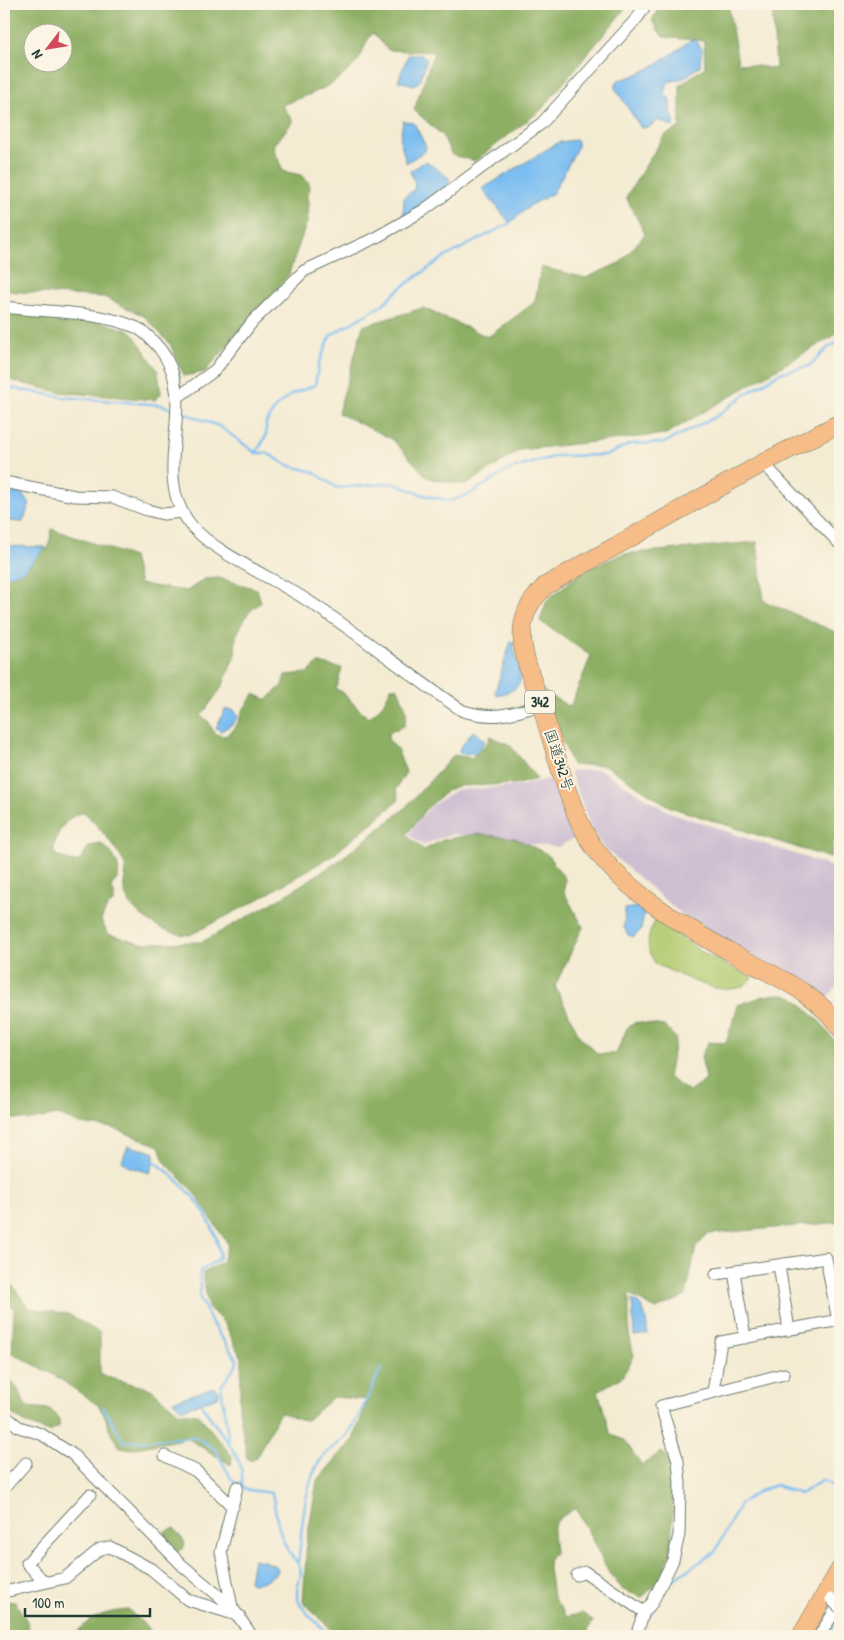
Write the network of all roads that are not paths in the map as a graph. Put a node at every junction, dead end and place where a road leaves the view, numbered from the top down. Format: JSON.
{"nodes":[{"id":1,"x":646,"y":4,"type":"edge"},
{"id":2,"x":4,"y":307,"type":"edge"},
{"id":3,"x":178,"y":397,"type":"junction"},
{"id":4,"x":840,"y":423,"type":"edge"},
{"id":5,"x":763,"y":463,"type":"junction"},
{"id":6,"x":4,"y":482,"type":"edge"},
{"id":7,"x":182,"y":512,"type":"junction"},
{"id":8,"x":840,"y":544,"type":"edge"},
{"id":9,"x":541,"y":705,"type":"junction"},
{"id":10,"x":840,"y":1028,"type":"edge"},
{"id":11,"x":779,"y":1265,"type":"junction"},
{"id":12,"x":734,"y":1272,"type":"junction"},
{"id":13,"x":716,"y":1274,"type":"dead end"},
{"id":14,"x":839,"y":1321,"type":"edge"},
{"id":15,"x":789,"y":1330,"type":"junction"},
{"id":16,"x":745,"y":1338,"type":"junction"},
{"id":17,"x":784,"y":1374,"type":"dead end"},
{"id":18,"x":713,"y":1392,"type":"junction"},
{"id":19,"x":4,"y":1416,"type":"edge"},
{"id":20,"x":165,"y":1456,"type":"dead end"},
{"id":21,"x":26,"y":1463,"type":"dead end"},
{"id":22,"x":237,"y":1487,"type":"dead end"},
{"id":23,"x":4,"y":1488,"type":"edge"},
{"id":24,"x":90,"y":1495,"type":"dead end"},
{"id":25,"x":233,"y":1507,"type":"junction"},
{"id":26,"x":840,"y":1569,"type":"edge"},
{"id":27,"x":577,"y":1575,"type":"dead end"},
{"id":28,"x":44,"y":1582,"type":"junction"},
{"id":29,"x":4,"y":1592,"type":"edge"},
{"id":30,"x":832,"y":1599,"type":"edge"},
{"id":31,"x":232,"y":1607,"type":"junction"},
{"id":32,"x":840,"y":1608,"type":"edge"},
{"id":33,"x":644,"y":1612,"type":"junction"},
{"id":34,"x":240,"y":1616,"type":"junction"},
{"id":35,"x":252,"y":1636,"type":"edge"},
{"id":36,"x":636,"y":1636,"type":"edge"},
{"id":37,"x":802,"y":1636,"type":"edge"},
{"id":38,"x":819,"y":1636,"type":"edge"}],
"edges":[{"from":1,"to":3,"type":"street"},
{"from":2,"to":3,"type":"street"},
{"from":3,"to":7,"type":"street"},
{"from":4,"to":5,"type":"highway","name":"国道342号","number":"342"},
{"from":5,"to":8,"type":"street"},
{"from":5,"to":9,"type":"highway","name":"国道342号","number":"342"},
{"from":6,"to":7,"type":"street"},
{"from":7,"to":9,"type":"street"},
{"from":9,"to":10,"type":"highway","name":"国道342号","number":"342"},
{"from":11,"to":12,"type":"street"},
{"from":11,"to":14,"type":"street"},
{"from":11,"to":15,"type":"street"},
{"from":12,"to":13,"type":"street"},
{"from":12,"to":16,"type":"street"},
{"from":14,"to":15,"type":"street"},
{"from":15,"to":16,"type":"street"},
{"from":16,"to":18,"type":"street"},
{"from":17,"to":18,"type":"street"},
{"from":18,"to":33,"type":"street"},
{"from":19,"to":31,"type":"street"},
{"from":20,"to":25,"type":"street"},
{"from":21,"to":23,"type":"street"},
{"from":22,"to":25,"type":"street"},
{"from":24,"to":28,"type":"street"},
{"from":25,"to":31,"type":"street"},
{"from":26,"to":30,"type":"highway"},
{"from":27,"to":33,"type":"street"},
{"from":28,"to":29,"type":"street"},
{"from":28,"to":34,"type":"street"},
{"from":30,"to":32,"type":"street","bridge":true},
{"from":30,"to":37,"type":"highway"},
{"from":30,"to":38,"type":"street"},
{"from":31,"to":34,"type":"street"},
{"from":33,"to":36,"type":"street"},
{"from":34,"to":35,"type":"street"}]}
